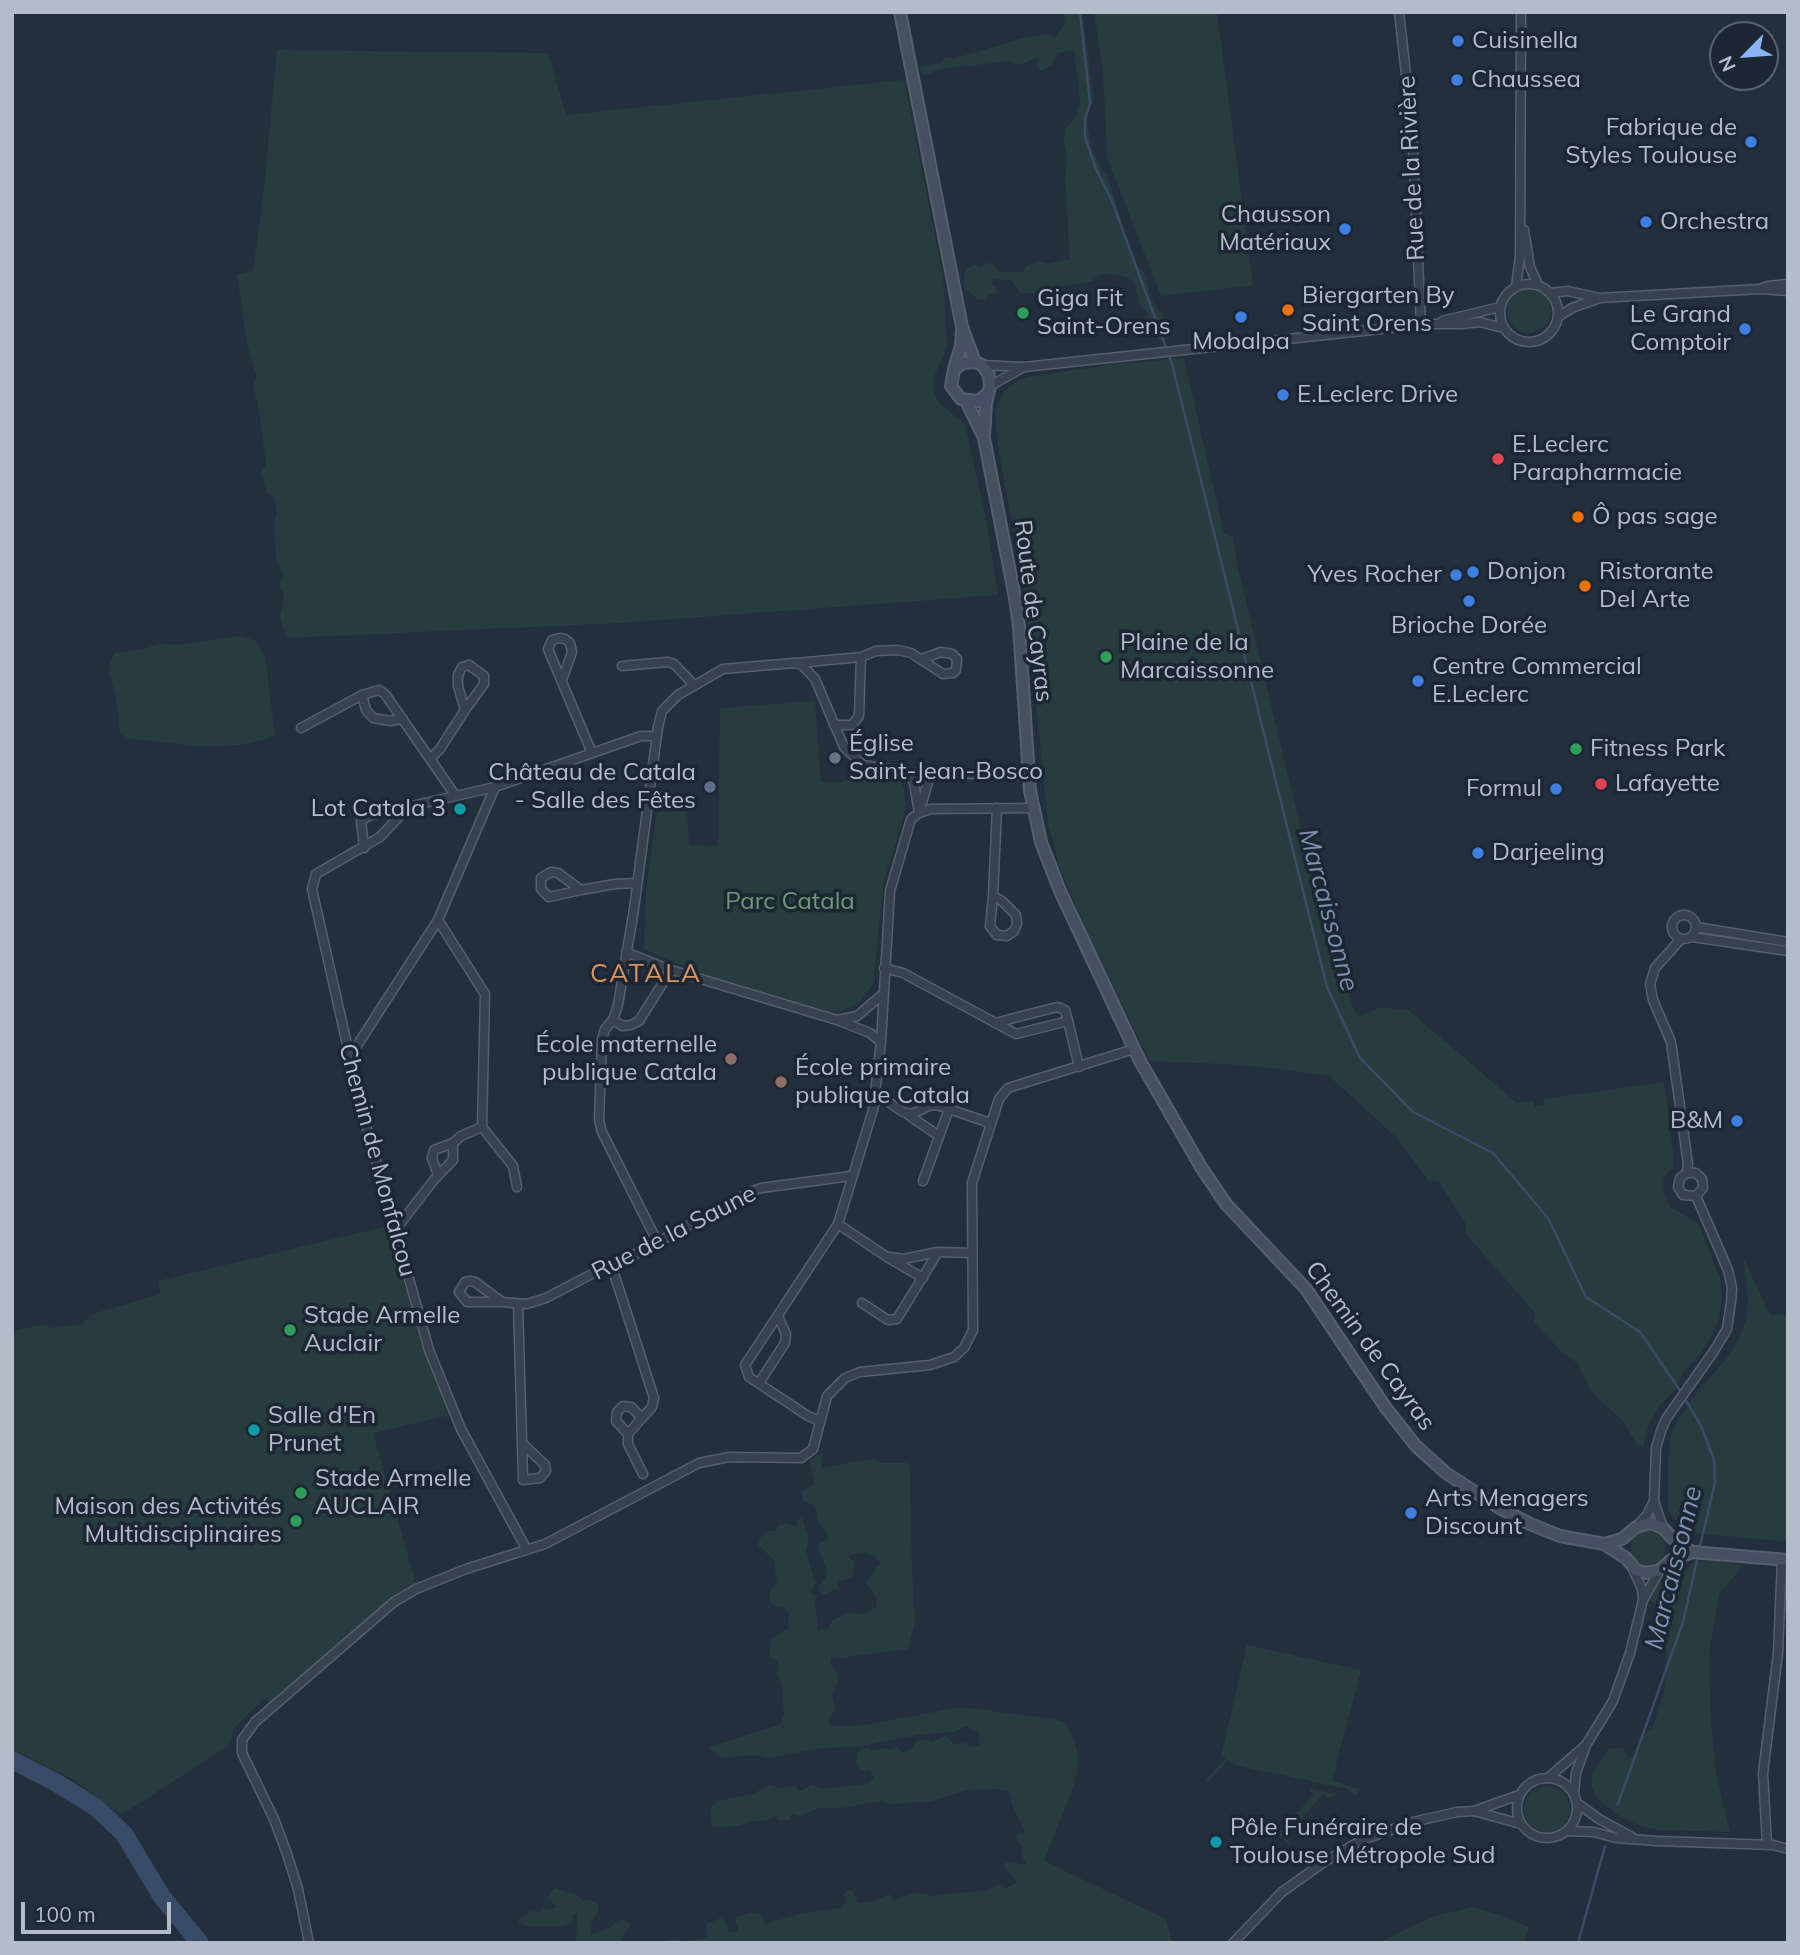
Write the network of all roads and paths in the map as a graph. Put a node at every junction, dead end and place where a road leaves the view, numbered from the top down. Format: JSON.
{"nodes":[{"id":1,"x":900,"y":12,"type":"edge"},
{"id":2,"x":1399,"y":12,"type":"edge"},
{"id":3,"x":1521,"y":12,"type":"edge"},
{"id":4,"x":1520,"y":209,"type":"junction"},
{"id":5,"x":1788,"y":284,"type":"edge"},
{"id":6,"x":1538,"y":285,"type":"junction"},
{"id":7,"x":1516,"y":287,"type":"junction"},
{"id":8,"x":1760,"y":289,"type":"junction"},
{"id":9,"x":1788,"y":291,"type":"edge"},
{"id":10,"x":1550,"y":293,"type":"junction"},
{"id":11,"x":1599,"y":298,"type":"junction"},
{"id":12,"x":1500,"y":307,"type":"junction"},
{"id":13,"x":1558,"y":317,"type":"junction"},
{"id":14,"x":1425,"y":324,"type":"junction"},
{"id":15,"x":962,"y":327,"type":"junction"},
{"id":16,"x":1503,"y":328,"type":"junction"},
{"id":17,"x":979,"y":364,"type":"junction"},
{"id":18,"x":1024,"y":367,"type":"junction"},
{"id":19,"x":954,"y":370,"type":"junction"},
{"id":20,"x":989,"y":390,"type":"junction"},
{"id":21,"x":966,"y":401,"type":"junction"},
{"id":22,"x":984,"y":438,"type":"junction"},
{"id":23,"x":861,"y":657,"type":"junction"},
{"id":24,"x":922,"y":659,"type":"dead end"},
{"id":25,"x":794,"y":663,"type":"junction"},
{"id":26,"x":622,"y":666,"type":"dead end"},
{"id":27,"x":562,"y":680,"type":"junction"},
{"id":28,"x":694,"y":685,"type":"junction"},
{"id":29,"x":362,"y":695,"type":"junction"},
{"id":30,"x":465,"y":710,"type":"junction"},
{"id":31,"x":402,"y":719,"type":"junction"},
{"id":32,"x":834,"y":725,"type":"junction"},
{"id":33,"x":301,"y":728,"type":"dead end"},
{"id":34,"x":656,"y":736,"type":"junction"},
{"id":35,"x":592,"y":753,"type":"junction"},
{"id":36,"x":431,"y":758,"type":"junction"},
{"id":37,"x":931,"y":772,"type":"junction"},
{"id":38,"x":910,"y":775,"type":"junction"},
{"id":39,"x":1029,"y":776,"type":"junction"},
{"id":40,"x":495,"y":787,"type":"junction"},
{"id":41,"x":455,"y":795,"type":"junction"},
{"id":42,"x":407,"y":808,"type":"junction"},
{"id":43,"x":997,"y":808,"type":"junction"},
{"id":44,"x":1033,"y":808,"type":"junction"},
{"id":45,"x":919,"y":813,"type":"junction"},
{"id":46,"x":364,"y":848,"type":"junction"},
{"id":47,"x":636,"y":883,"type":"junction"},
{"id":48,"x":581,"y":890,"type":"junction"},
{"id":49,"x":993,"y":896,"type":"junction"},
{"id":50,"x":438,"y":919,"type":"junction"},
{"id":51,"x":1696,"y":927,"type":"junction"},
{"id":52,"x":1692,"y":937,"type":"junction"},
{"id":53,"x":1681,"y":939,"type":"junction"},
{"id":54,"x":1788,"y":942,"type":"edge"},
{"id":55,"x":1788,"y":951,"type":"edge"},
{"id":56,"x":626,"y":952,"type":"junction"},
{"id":57,"x":884,"y":968,"type":"junction"},
{"id":58,"x":671,"y":970,"type":"junction"},
{"id":59,"x":883,"y":994,"type":"junction"},
{"id":60,"x":613,"y":1020,"type":"junction"},
{"id":61,"x":837,"y":1020,"type":"junction"},
{"id":62,"x":1068,"y":1021,"type":"junction"},
{"id":63,"x":995,"y":1023,"type":"junction"},
{"id":64,"x":881,"y":1042,"type":"junction"},
{"id":65,"x":1134,"y":1049,"type":"junction"},
{"id":66,"x":349,"y":1058,"type":"junction"},
{"id":67,"x":1140,"y":1061,"type":"joint"},
{"id":68,"x":1079,"y":1067,"type":"junction"},
{"id":69,"x":876,"y":1100,"type":"junction"},
{"id":70,"x":949,"y":1109,"type":"junction"},
{"id":71,"x":903,"y":1112,"type":"junction"},
{"id":72,"x":990,"y":1123,"type":"junction"},
{"id":73,"x":482,"y":1127,"type":"junction"},
{"id":74,"x":939,"y":1136,"type":"junction"},
{"id":75,"x":453,"y":1143,"type":"junction"},
{"id":76,"x":1686,"y":1173,"type":"junction"},
{"id":77,"x":438,"y":1175,"type":"junction"},
{"id":78,"x":851,"y":1176,"type":"junction"},
{"id":79,"x":923,"y":1181,"type":"dead end"},
{"id":80,"x":517,"y":1187,"type":"dead end"},
{"id":81,"x":1696,"y":1196,"type":"junction"},
{"id":82,"x":838,"y":1224,"type":"junction"},
{"id":83,"x":396,"y":1229,"type":"junction"},
{"id":84,"x":657,"y":1241,"type":"junction"},
{"id":85,"x":938,"y":1252,"type":"junction"},
{"id":86,"x":972,"y":1252,"type":"junction"},
{"id":87,"x":887,"y":1257,"type":"junction"},
{"id":88,"x":611,"y":1264,"type":"junction"},
{"id":89,"x":923,"y":1278,"type":"junction"},
{"id":90,"x":502,"y":1302,"type":"junction"},
{"id":91,"x":862,"y":1303,"type":"dead end"},
{"id":92,"x":518,"y":1304,"type":"junction"},
{"id":93,"x":778,"y":1316,"type":"junction"},
{"id":94,"x":759,"y":1383,"type":"junction"},
{"id":95,"x":642,"y":1418,"type":"junction"},
{"id":96,"x":821,"y":1421,"type":"junction"},
{"id":97,"x":628,"y":1434,"type":"junction"},
{"id":98,"x":522,"y":1443,"type":"junction"},
{"id":99,"x":643,"y":1474,"type":"dead end"},
{"id":100,"x":1654,"y":1501,"type":"junction"},
{"id":101,"x":1632,"y":1531,"type":"junction"},
{"id":102,"x":1667,"y":1533,"type":"junction"},
{"id":103,"x":1604,"y":1544,"type":"junction"},
{"id":104,"x":527,"y":1550,"type":"junction"},
{"id":105,"x":1692,"y":1552,"type":"junction"},
{"id":106,"x":1785,"y":1560,"type":"edge"},
{"id":107,"x":1670,"y":1561,"type":"junction"},
{"id":108,"x":1629,"y":1562,"type":"junction"},
{"id":109,"x":1660,"y":1570,"type":"junction"},
{"id":110,"x":1643,"y":1600,"type":"junction"},
{"id":111,"x":1586,"y":1745,"type":"junction"},
{"id":112,"x":1548,"y":1778,"type":"junction"},
{"id":113,"x":1519,"y":1795,"type":"junction"},
{"id":114,"x":1575,"y":1798,"type":"junction"},
{"id":115,"x":1474,"y":1811,"type":"junction"},
{"id":116,"x":1521,"y":1824,"type":"junction"},
{"id":117,"x":1567,"y":1831,"type":"junction"},
{"id":118,"x":1635,"y":1838,"type":"junction"},
{"id":119,"x":1788,"y":1842,"type":"edge"},
{"id":120,"x":1770,"y":1845,"type":"junction"},
{"id":121,"x":1788,"y":1849,"type":"edge"},
{"id":122,"x":309,"y":1943,"type":"edge"},
{"id":123,"x":1233,"y":1943,"type":"edge"}],
"edges":[{"from":1,"to":15,"type":"street","name":"Route de Cayras"},
{"from":2,"to":14,"type":"street","name":"Rue de la Rivière"},
{"from":3,"to":4,"type":"street"},
{"from":4,"to":6,"type":"street"},
{"from":4,"to":7,"type":"street"},
{"from":5,"to":8,"type":"street"},
{"from":6,"to":7,"type":"street"},
{"from":6,"to":10,"type":"street"},
{"from":7,"to":12,"type":"street"},
{"from":8,"to":9,"type":"street"},
{"from":8,"to":11,"type":"street"},
{"from":10,"to":11,"type":"street"},
{"from":10,"to":13,"type":"street"},
{"from":11,"to":13,"type":"street"},
{"from":12,"to":14,"type":"street"},
{"from":12,"to":16,"type":"street"},
{"from":13,"to":16,"type":"street"},
{"from":14,"to":16,"type":"street"},
{"from":14,"to":18,"type":"street"},
{"from":15,"to":17,"type":"street","name":"Route de Cayras"},
{"from":15,"to":19,"type":"street","name":"Route de Cayras"},
{"from":17,"to":18,"type":"street"},
{"from":17,"to":19,"type":"street"},
{"from":17,"to":20,"type":"street","name":"Route de Cayras"},
{"from":18,"to":20,"type":"street"},
{"from":19,"to":21,"type":"street","name":"Route de Cayras"},
{"from":20,"to":21,"type":"street"},
{"from":20,"to":22,"type":"street","name":"Route de Cayras"},
{"from":21,"to":22,"type":"street","name":"Route de Cayras"},
{"from":22,"to":39,"type":"street","name":"Route de Cayras"},
{"from":23,"to":24,"type":"street"},
{"from":23,"to":25,"type":"street"},
{"from":23,"to":32,"type":"street"},
{"from":25,"to":28,"type":"street"},
{"from":25,"to":32,"type":"street"},
{"from":26,"to":28,"type":"street"},
{"from":27,"to":27,"type":"street"},
{"from":27,"to":35,"type":"street"},
{"from":28,"to":34,"type":"street"},
{"from":29,"to":31,"type":"street"},
{"from":29,"to":31,"type":"street"},
{"from":29,"to":33,"type":"street"},
{"from":30,"to":30,"type":"street"},
{"from":30,"to":36,"type":"street"},
{"from":31,"to":36,"type":"street"},
{"from":32,"to":38,"type":"street"},
{"from":34,"to":35,"type":"street"},
{"from":34,"to":47,"type":"street"},
{"from":35,"to":40,"type":"street"},
{"from":36,"to":41,"type":"street"},
{"from":37,"to":38,"type":"street"},
{"from":37,"to":39,"type":"street"},
{"from":37,"to":45,"type":"street"},
{"from":38,"to":45,"type":"street"},
{"from":39,"to":44,"type":"street","name":"Route de Cayras"},
{"from":40,"to":41,"type":"street"},
{"from":40,"to":50,"type":"street"},
{"from":41,"to":42,"type":"street"},
{"from":42,"to":46,"type":"street"},
{"from":42,"to":46,"type":"street"},
{"from":43,"to":44,"type":"street"},
{"from":43,"to":45,"type":"street"},
{"from":43,"to":49,"type":"street"},
{"from":44,"to":65,"type":"street","name":"Route de Cayras"},
{"from":45,"to":57,"type":"street"},
{"from":46,"to":66,"type":"street","name":"Chemin de Monfalcou"},
{"from":47,"to":48,"type":"street"},
{"from":47,"to":56,"type":"street"},
{"from":48,"to":48,"type":"street"},
{"from":49,"to":49,"type":"street"},
{"from":50,"to":66,"type":"street"},
{"from":50,"to":73,"type":"street"},
{"from":51,"to":52,"type":"street"},
{"from":51,"to":53,"type":"street"},
{"from":51,"to":54,"type":"street"},
{"from":52,"to":53,"type":"street"},
{"from":52,"to":55,"type":"street"},
{"from":53,"to":76,"type":"street"},
{"from":56,"to":58,"type":"street"},
{"from":56,"to":60,"type":"street"},
{"from":57,"to":59,"type":"street"},
{"from":57,"to":63,"type":"street"},
{"from":58,"to":60,"type":"street"},
{"from":58,"to":61,"type":"street"},
{"from":59,"to":61,"type":"street"},
{"from":59,"to":64,"type":"street"},
{"from":60,"to":84,"type":"street"},
{"from":61,"to":64,"type":"street"},
{"from":62,"to":63,"type":"street"},
{"from":62,"to":63,"type":"street"},
{"from":62,"to":68,"type":"street"},
{"from":64,"to":69,"type":"street"},
{"from":65,"to":67,"type":"street","name":"Route de Cayras"},
{"from":65,"to":68,"type":"street"},
{"from":66,"to":83,"type":"street","name":"Chemin de Monfalcou"},
{"from":67,"to":103,"type":"street","name":"Chemin de Cayras"},
{"from":68,"to":72,"type":"street"},
{"from":69,"to":71,"type":"street"},
{"from":69,"to":78,"type":"street"},
{"from":70,"to":71,"type":"street"},
{"from":70,"to":72,"type":"street"},
{"from":70,"to":74,"type":"street"},
{"from":71,"to":74,"type":"street"},
{"from":72,"to":86,"type":"street"},
{"from":73,"to":75,"type":"street"},
{"from":73,"to":80,"type":"street"},
{"from":74,"to":79,"type":"street"},
{"from":75,"to":77,"type":"street"},
{"from":75,"to":77,"type":"street"},
{"from":76,"to":81,"type":"street"},
{"from":76,"to":81,"type":"street"},
{"from":77,"to":83,"type":"street"},
{"from":78,"to":82,"type":"street"},
{"from":78,"to":84,"type":"street","name":"Rue de la Saune"},
{"from":81,"to":100,"type":"street"},
{"from":82,"to":87,"type":"street"},
{"from":82,"to":93,"type":"street"},
{"from":83,"to":104,"type":"street","name":"Chemin de Monfalcou"},
{"from":84,"to":88,"type":"street","name":"Rue de la Saune"},
{"from":85,"to":86,"type":"street"},
{"from":85,"to":87,"type":"street"},
{"from":85,"to":89,"type":"street"},
{"from":86,"to":96,"type":"street"},
{"from":87,"to":89,"type":"street"},
{"from":88,"to":92,"type":"street","name":"Rue de la Saune"},
{"from":88,"to":95,"type":"street"},
{"from":89,"to":91,"type":"street"},
{"from":90,"to":90,"type":"street","name":"Rue de la Saune"},
{"from":90,"to":92,"type":"street","name":"Rue de la Saune"},
{"from":92,"to":98,"type":"street"},
{"from":93,"to":94,"type":"street"},
{"from":93,"to":94,"type":"street"},
{"from":94,"to":96,"type":"street"},
{"from":95,"to":97,"type":"street"},
{"from":95,"to":97,"type":"street"},
{"from":96,"to":104,"type":"street"},
{"from":97,"to":99,"type":"street"},
{"from":98,"to":98,"type":"street"},
{"from":100,"to":101,"type":"street"},
{"from":100,"to":102,"type":"street"},
{"from":101,"to":102,"type":"street"},
{"from":101,"to":103,"type":"street"},
{"from":101,"to":108,"type":"street"},
{"from":102,"to":105,"type":"street"},
{"from":102,"to":107,"type":"street"},
{"from":103,"to":108,"type":"street","name":"Chemin de Cayras"},
{"from":104,"to":122,"type":"street"},
{"from":105,"to":106,"type":"street"},
{"from":105,"to":107,"type":"street"},
{"from":106,"to":120,"type":"street"},
{"from":107,"to":109,"type":"street"},
{"from":108,"to":109,"type":"street","name":"Chemin de Cayras"},
{"from":108,"to":110,"type":"street"},
{"from":109,"to":110,"type":"street"},
{"from":110,"to":111,"type":"street"},
{"from":111,"to":112,"type":"street"},
{"from":111,"to":114,"type":"street"},
{"from":112,"to":113,"type":"street"},
{"from":112,"to":114,"type":"street"},
{"from":113,"to":115,"type":"street"},
{"from":113,"to":116,"type":"street"},
{"from":114,"to":117,"type":"street"},
{"from":114,"to":118,"type":"street"},
{"from":115,"to":116,"type":"street"},
{"from":115,"to":123,"type":"street"},
{"from":116,"to":117,"type":"street"},
{"from":117,"to":118,"type":"street"},
{"from":118,"to":120,"type":"street"},
{"from":119,"to":120,"type":"street"},
{"from":120,"to":121,"type":"street"}]}
